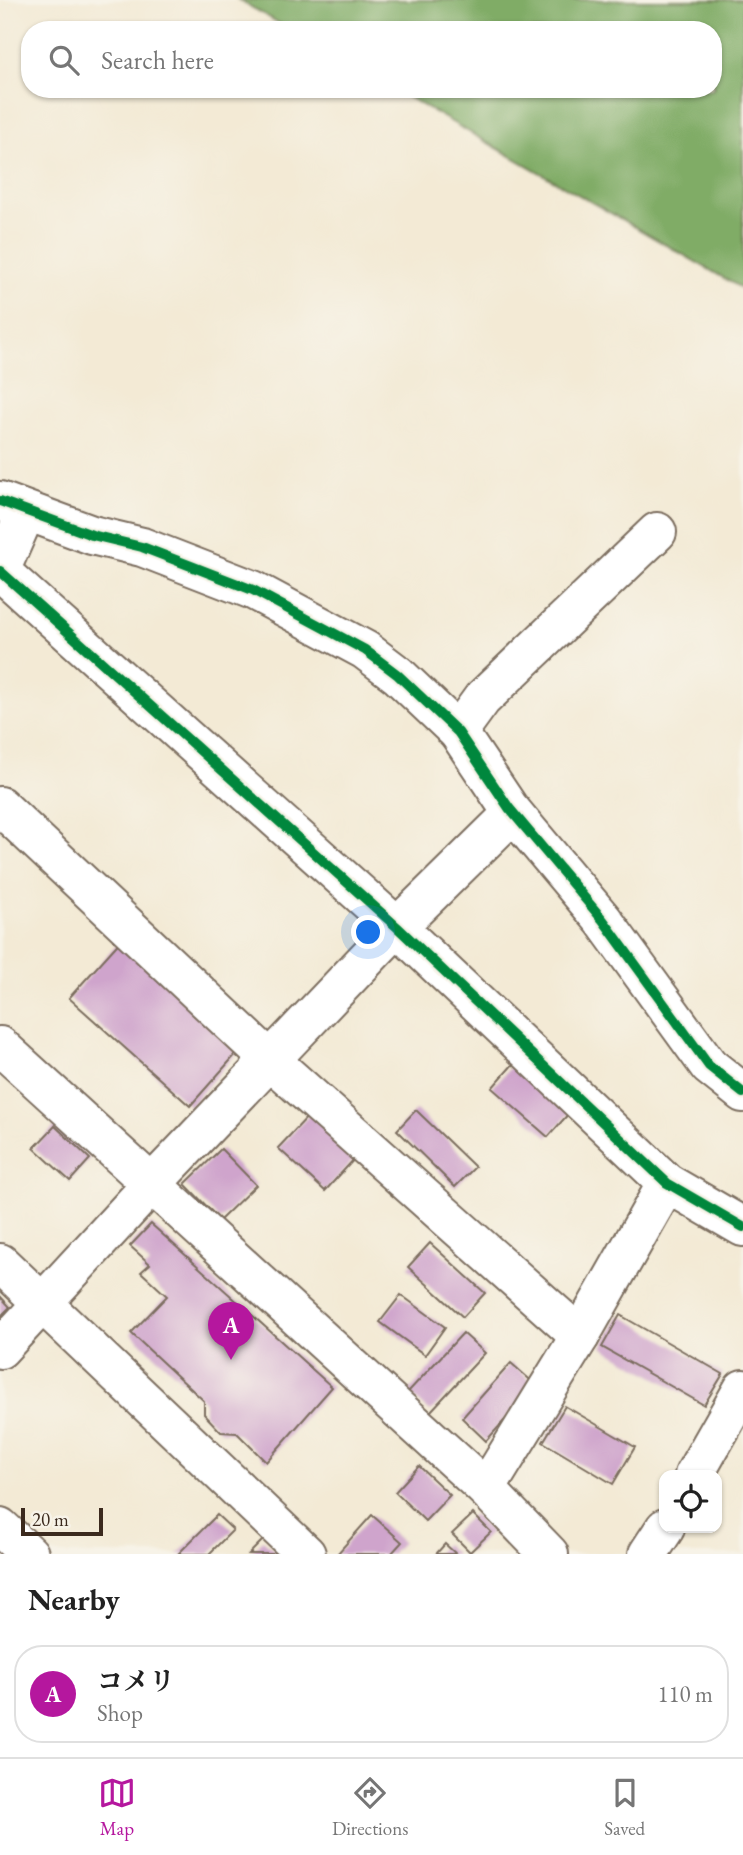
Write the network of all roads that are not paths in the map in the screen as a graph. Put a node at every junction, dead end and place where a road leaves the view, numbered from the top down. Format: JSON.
{"nodes":[{"id":1,"x":13,"y":507,"type":"edge"},
{"id":2,"x":657,"y":532,"type":"dead end"},
{"id":3,"x":0,"y":571,"type":"edge"},
{"id":4,"x":458,"y":732,"type":"junction"},
{"id":5,"x":0,"y":806,"type":"edge"},
{"id":6,"x":513,"y":814,"type":"junction"},
{"id":7,"x":397,"y":927,"type":"junction"},
{"id":8,"x":0,"y":1046,"type":"edge"},
{"id":9,"x":270,"y":1060,"type":"junction"},
{"id":10,"x":743,"y":1093,"type":"edge"},
{"id":11,"x":667,"y":1182,"type":"junction"},
{"id":12,"x":150,"y":1185,"type":"junction"},
{"id":13,"x":743,"y":1227,"type":"edge"},
{"id":14,"x":0,"y":1264,"type":"edge"},
{"id":15,"x":43,"y":1304,"type":"junction"},
{"id":16,"x":580,"y":1336,"type":"junction"},
{"id":17,"x":0,"y":1349,"type":"edge"},
{"id":18,"x":743,"y":1389,"type":"edge"},
{"id":19,"x":697,"y":1470,"type":"edge"},
{"id":20,"x":486,"y":1489,"type":"junction"},
{"id":21,"x":0,"y":1527,"type":"edge"},
{"id":22,"x":661,"y":1533,"type":"edge"},
{"id":23,"x":29,"y":1554,"type":"edge"},
{"id":24,"x":306,"y":1554,"type":"edge"},
{"id":25,"x":549,"y":1554,"type":"edge"},
{"id":26,"x":648,"y":1554,"type":"edge"}],
"edges":[{"from":1,"to":3,"type":"street"},
{"from":1,"to":4,"type":"street"},
{"from":2,"to":4,"type":"street"},
{"from":3,"to":7,"type":"street"},
{"from":4,"to":6,"type":"street"},
{"from":5,"to":9,"type":"street"},
{"from":6,"to":7,"type":"street"},
{"from":6,"to":10,"type":"street"},
{"from":7,"to":9,"type":"street"},
{"from":7,"to":11,"type":"street"},
{"from":8,"to":12,"type":"street"},
{"from":9,"to":12,"type":"street"},
{"from":9,"to":16,"type":"street"},
{"from":11,"to":13,"type":"street"},
{"from":11,"to":16,"type":"street"},
{"from":12,"to":15,"type":"street"},
{"from":12,"to":20,"type":"street"},
{"from":14,"to":15,"type":"street"},
{"from":15,"to":17,"type":"street"},
{"from":15,"to":24,"type":"street"},
{"from":16,"to":20,"type":"street"},
{"from":18,"to":19,"type":"street"},
{"from":20,"to":25,"type":"street"},
{"from":21,"to":23,"type":"street"},
{"from":22,"to":26,"type":"street"}]}
